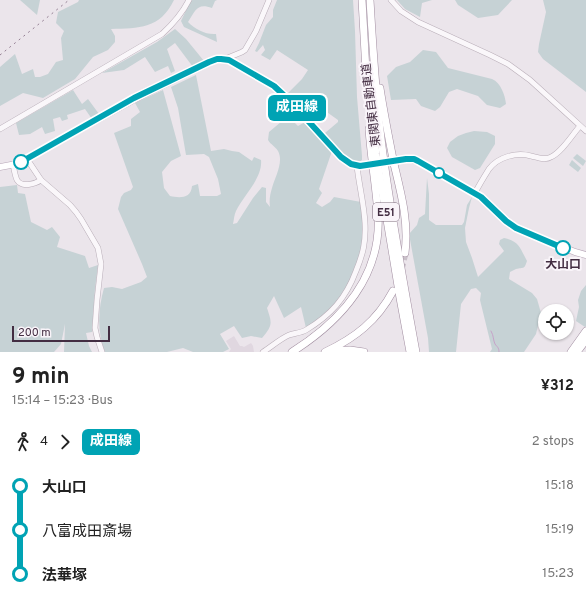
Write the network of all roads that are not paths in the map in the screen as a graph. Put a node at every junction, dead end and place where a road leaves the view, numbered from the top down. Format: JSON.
{"nodes":[{"id":1,"x":189,"y":0,"type":"edge"},
{"id":2,"x":269,"y":0,"type":"edge"},
{"id":3,"x":362,"y":0,"type":"edge"},
{"id":4,"x":370,"y":0,"type":"edge"},
{"id":5,"x":391,"y":0,"type":"edge"},
{"id":6,"x":225,"y":59,"type":"junction"},
{"id":7,"x":366,"y":71,"type":"junction"},
{"id":8,"x":580,"y":126,"type":"junction"},
{"id":9,"x":0,"y":129,"type":"edge"},
{"id":10,"x":586,"y":131,"type":"edge"},
{"id":11,"x":27,"y":159,"type":"junction"},
{"id":12,"x":13,"y":164,"type":"junction"},
{"id":13,"x":358,"y":166,"type":"junction"},
{"id":14,"x":0,"y":167,"type":"edge"},
{"id":15,"x":42,"y":180,"type":"junction"},
{"id":16,"x":475,"y":193,"type":"junction"},
{"id":17,"x":406,"y":253,"type":"tunnel mouth"},
{"id":18,"x":586,"y":255,"type":"edge"},
{"id":19,"x":393,"y":291,"type":"dead end"},
{"id":20,"x":586,"y":331,"type":"edge"},
{"id":21,"x":586,"y":340,"type":"edge"},
{"id":22,"x":102,"y":352,"type":"edge"},
{"id":23,"x":263,"y":352,"type":"edge"},
{"id":24,"x":292,"y":352,"type":"edge"},
{"id":25,"x":325,"y":352,"type":"edge"},
{"id":26,"x":364,"y":352,"type":"edge"},
{"id":27,"x":410,"y":352,"type":"edge"},
{"id":28,"x":416,"y":352,"type":"edge"},
{"id":29,"x":571,"y":352,"type":"edge"},
{"id":30,"x":577,"y":352,"type":"edge"}],
"edges":[{"from":1,"to":9,"type":"street"},
{"from":2,"to":6,"type":"street"},
{"from":3,"to":7,"type":"highway","name":"東関東自動車道","number":"E51"},
{"from":4,"to":17,"type":"highway"},
{"from":4,"to":28,"type":"highway","name":"東関東自動車道","number":"E51"},
{"from":5,"to":8,"type":"street"},
{"from":6,"to":11,"type":"main road"},
{"from":6,"to":13,"type":"main road"},
{"from":7,"to":24,"type":"highway"},
{"from":7,"to":27,"type":"highway","name":"東関東自動車道","number":"E51"},
{"from":8,"to":10,"type":"street"},
{"from":8,"to":16,"type":"street"},
{"from":11,"to":12,"type":"main road"},
{"from":11,"to":15,"type":"street"},
{"from":12,"to":14,"type":"main road"},
{"from":12,"to":15,"type":"street"},
{"from":13,"to":16,"type":"main road","bridge":true},
{"from":13,"to":23,"type":"street"},
{"from":15,"to":22,"type":"street"},
{"from":16,"to":18,"type":"main road"},
{"from":19,"to":25,"type":"highway"},
{"from":20,"to":29,"type":"highway"},
{"from":21,"to":30,"type":"highway"},
{"from":25,"to":26,"type":"highway"}]}
